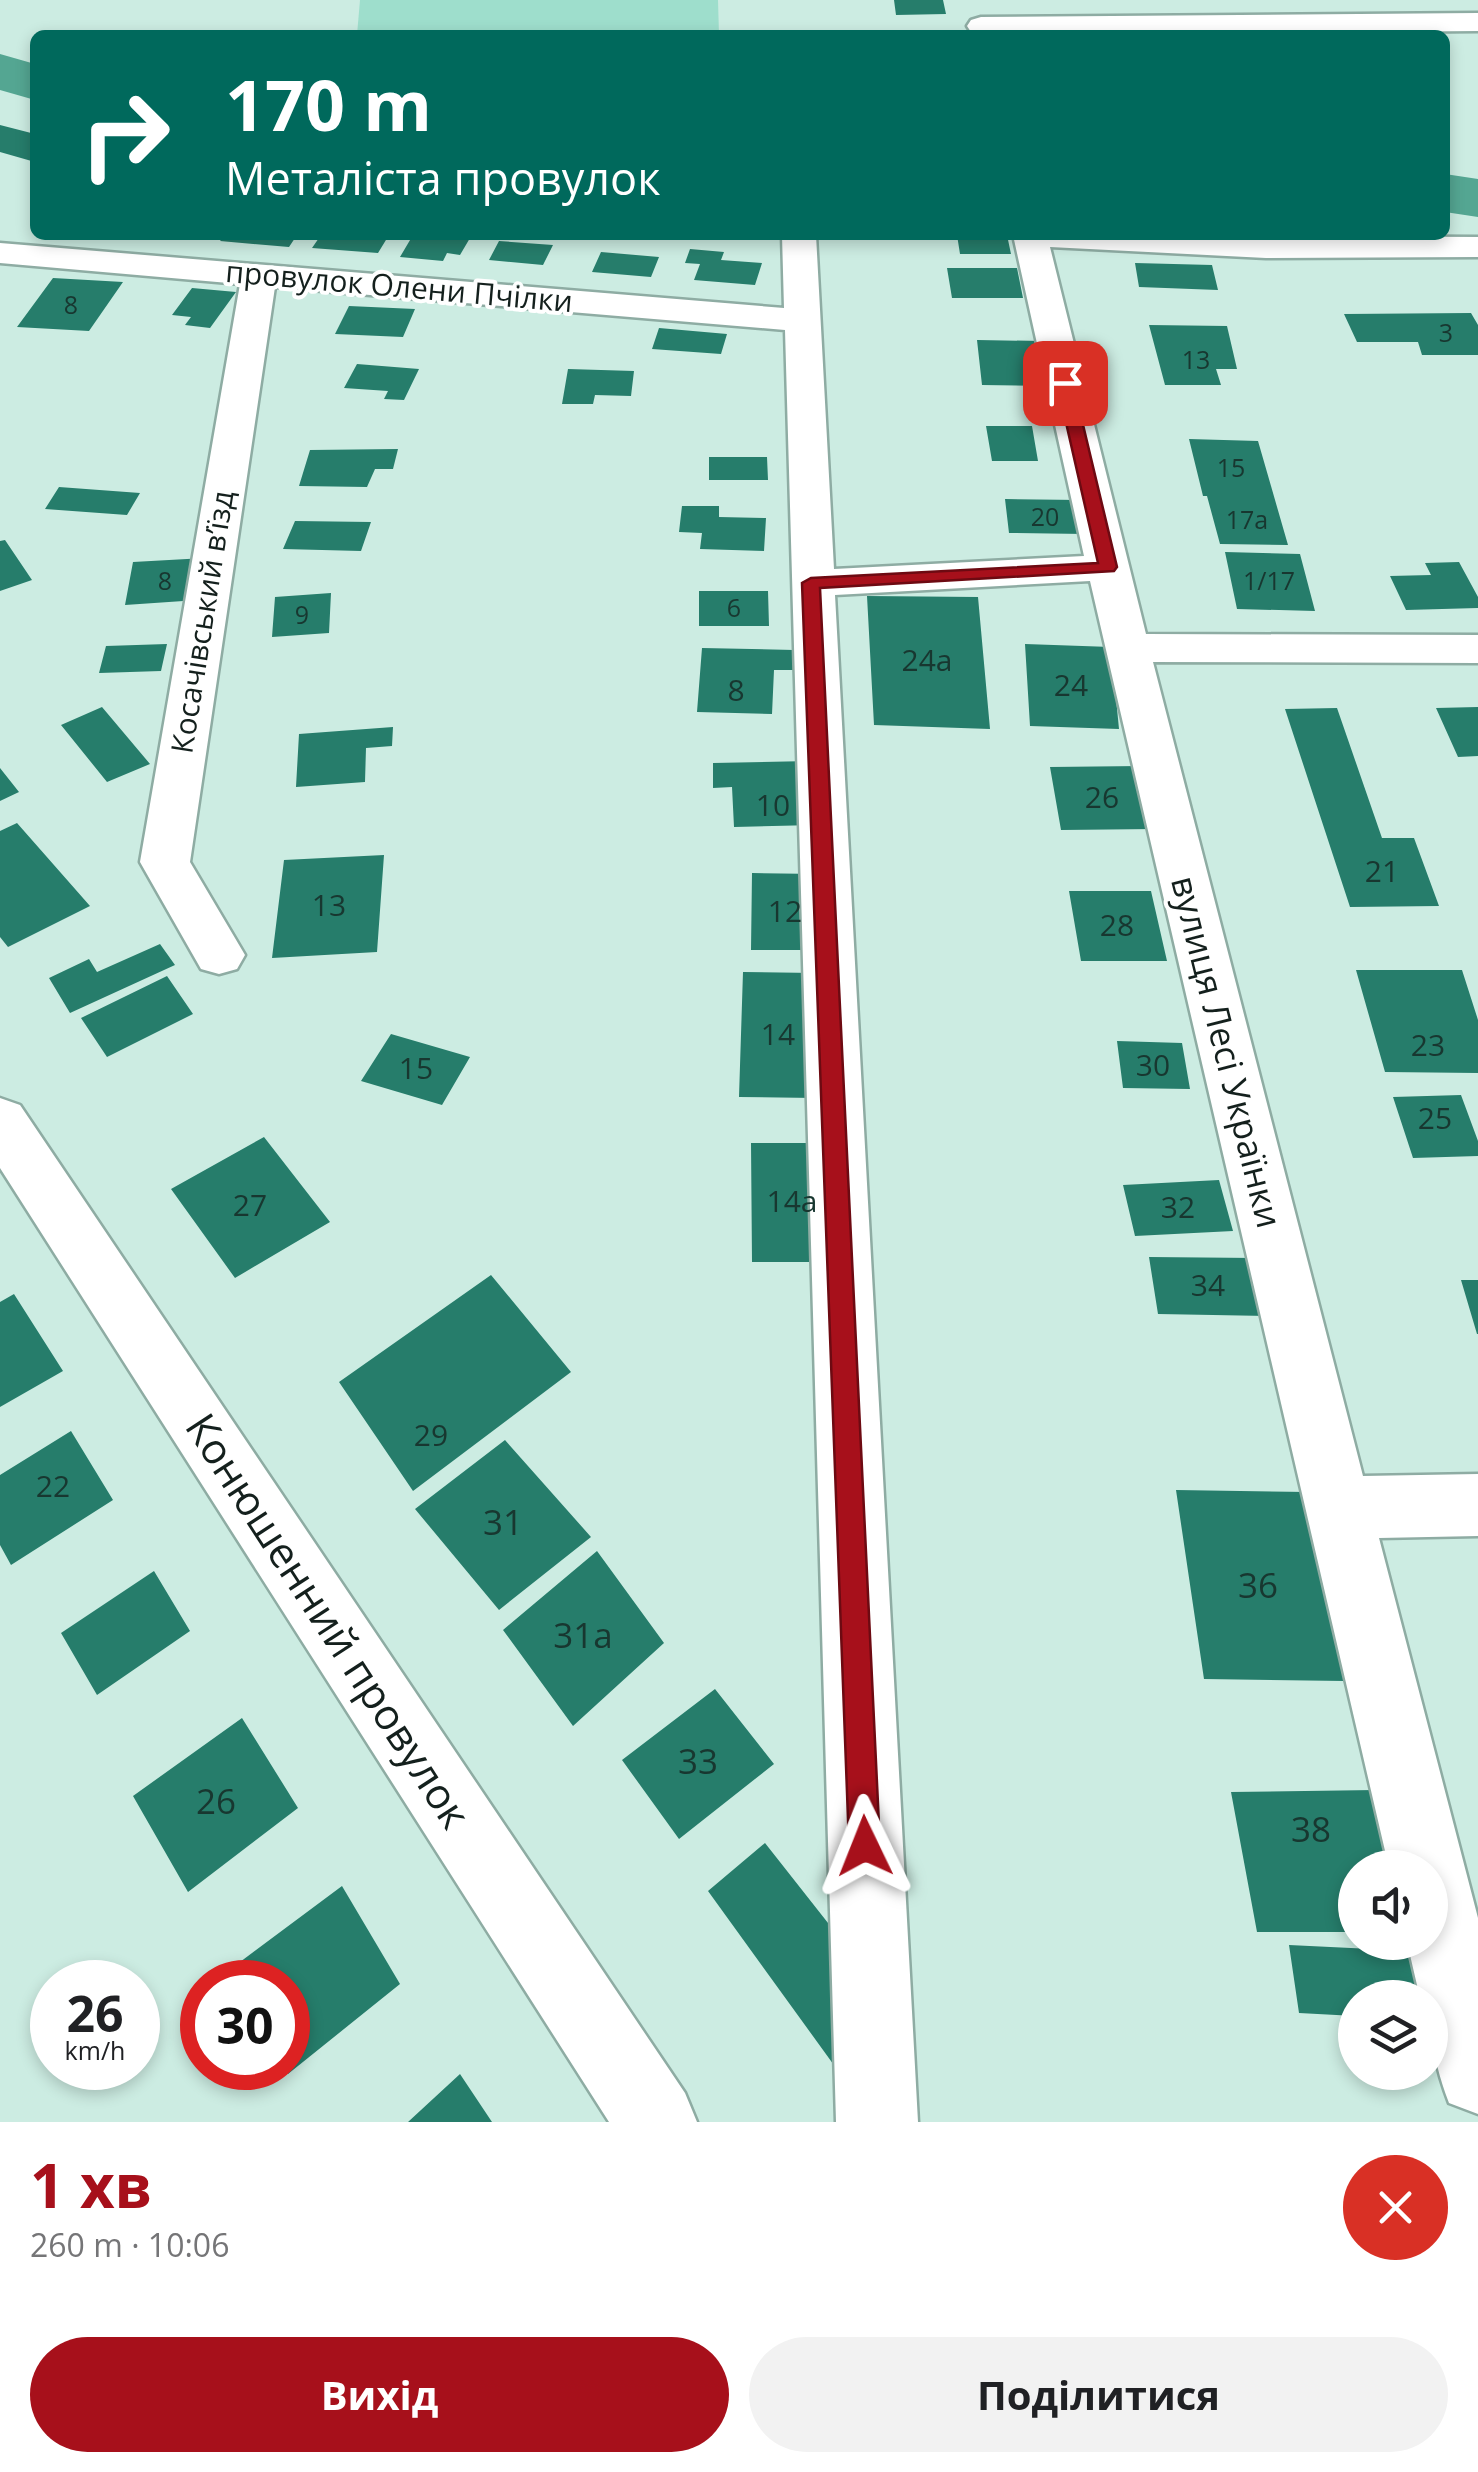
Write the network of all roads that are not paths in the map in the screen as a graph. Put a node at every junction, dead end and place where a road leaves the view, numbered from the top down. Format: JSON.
{"nodes":[{"id":1,"x":980,"y":20,"type":"edge"},
{"id":2,"x":1478,"y":22,"type":"edge"},
{"id":3,"x":798,"y":240,"type":"edge"},
{"id":4,"x":1031,"y":240,"type":"edge"},
{"id":5,"x":1121,"y":240,"type":"edge"},
{"id":6,"x":1478,"y":247,"type":"edge"},
{"id":7,"x":0,"y":253,"type":"edge"},
{"id":8,"x":258,"y":276,"type":"junction"},
{"id":9,"x":799,"y":320,"type":"junction"},
{"id":10,"x":1108,"y":567,"type":"junction"},
{"id":11,"x":811,"y":583,"type":"junction"},
{"id":12,"x":1127,"y":648,"type":"junction"},
{"id":13,"x":1478,"y":648,"type":"edge"},
{"id":14,"x":219,"y":955,"type":"dead end"},
{"id":15,"x":0,"y":1121,"type":"edge"},
{"id":16,"x":1478,"y":1505,"type":"edge"},
{"id":17,"x":1338,"y":1507,"type":"junction"},
{"id":18,"x":1423,"y":1850,"type":"edge"},
{"id":19,"x":1448,"y":1952,"type":"edge"},
{"id":20,"x":1478,"y":2074,"type":"edge"},
{"id":21,"x":656,"y":2122,"type":"edge"},
{"id":22,"x":877,"y":2122,"type":"edge"}],
"edges":[{"from":1,"to":2,"type":"street"},
{"from":3,"to":9,"type":"street"},
{"from":4,"to":10,"type":"street","name":"вулиця Лесі Українки"},
{"from":5,"to":6,"type":"street"},
{"from":7,"to":8,"type":"street","name":"провулок Олени Пчілки"},
{"from":8,"to":9,"type":"street","name":"провулок Олени Пчілки"},
{"from":8,"to":14,"type":"street","name":"Косачівський в’їзд"},
{"from":9,"to":11,"type":"street"},
{"from":10,"to":11,"type":"street"},
{"from":10,"to":12,"type":"street","name":"вулиця Лесі Українки"},
{"from":11,"to":22,"type":"street"},
{"from":12,"to":13,"type":"street"},
{"from":12,"to":17,"type":"street","name":"вулиця Лесі Українки"},
{"from":15,"to":21,"type":"street","name":"Конюшенний провулок"},
{"from":16,"to":17,"type":"street"},
{"from":17,"to":18,"type":"street","name":"вулиця Лесі Українки"},
{"from":19,"to":20,"type":"street"}]}
